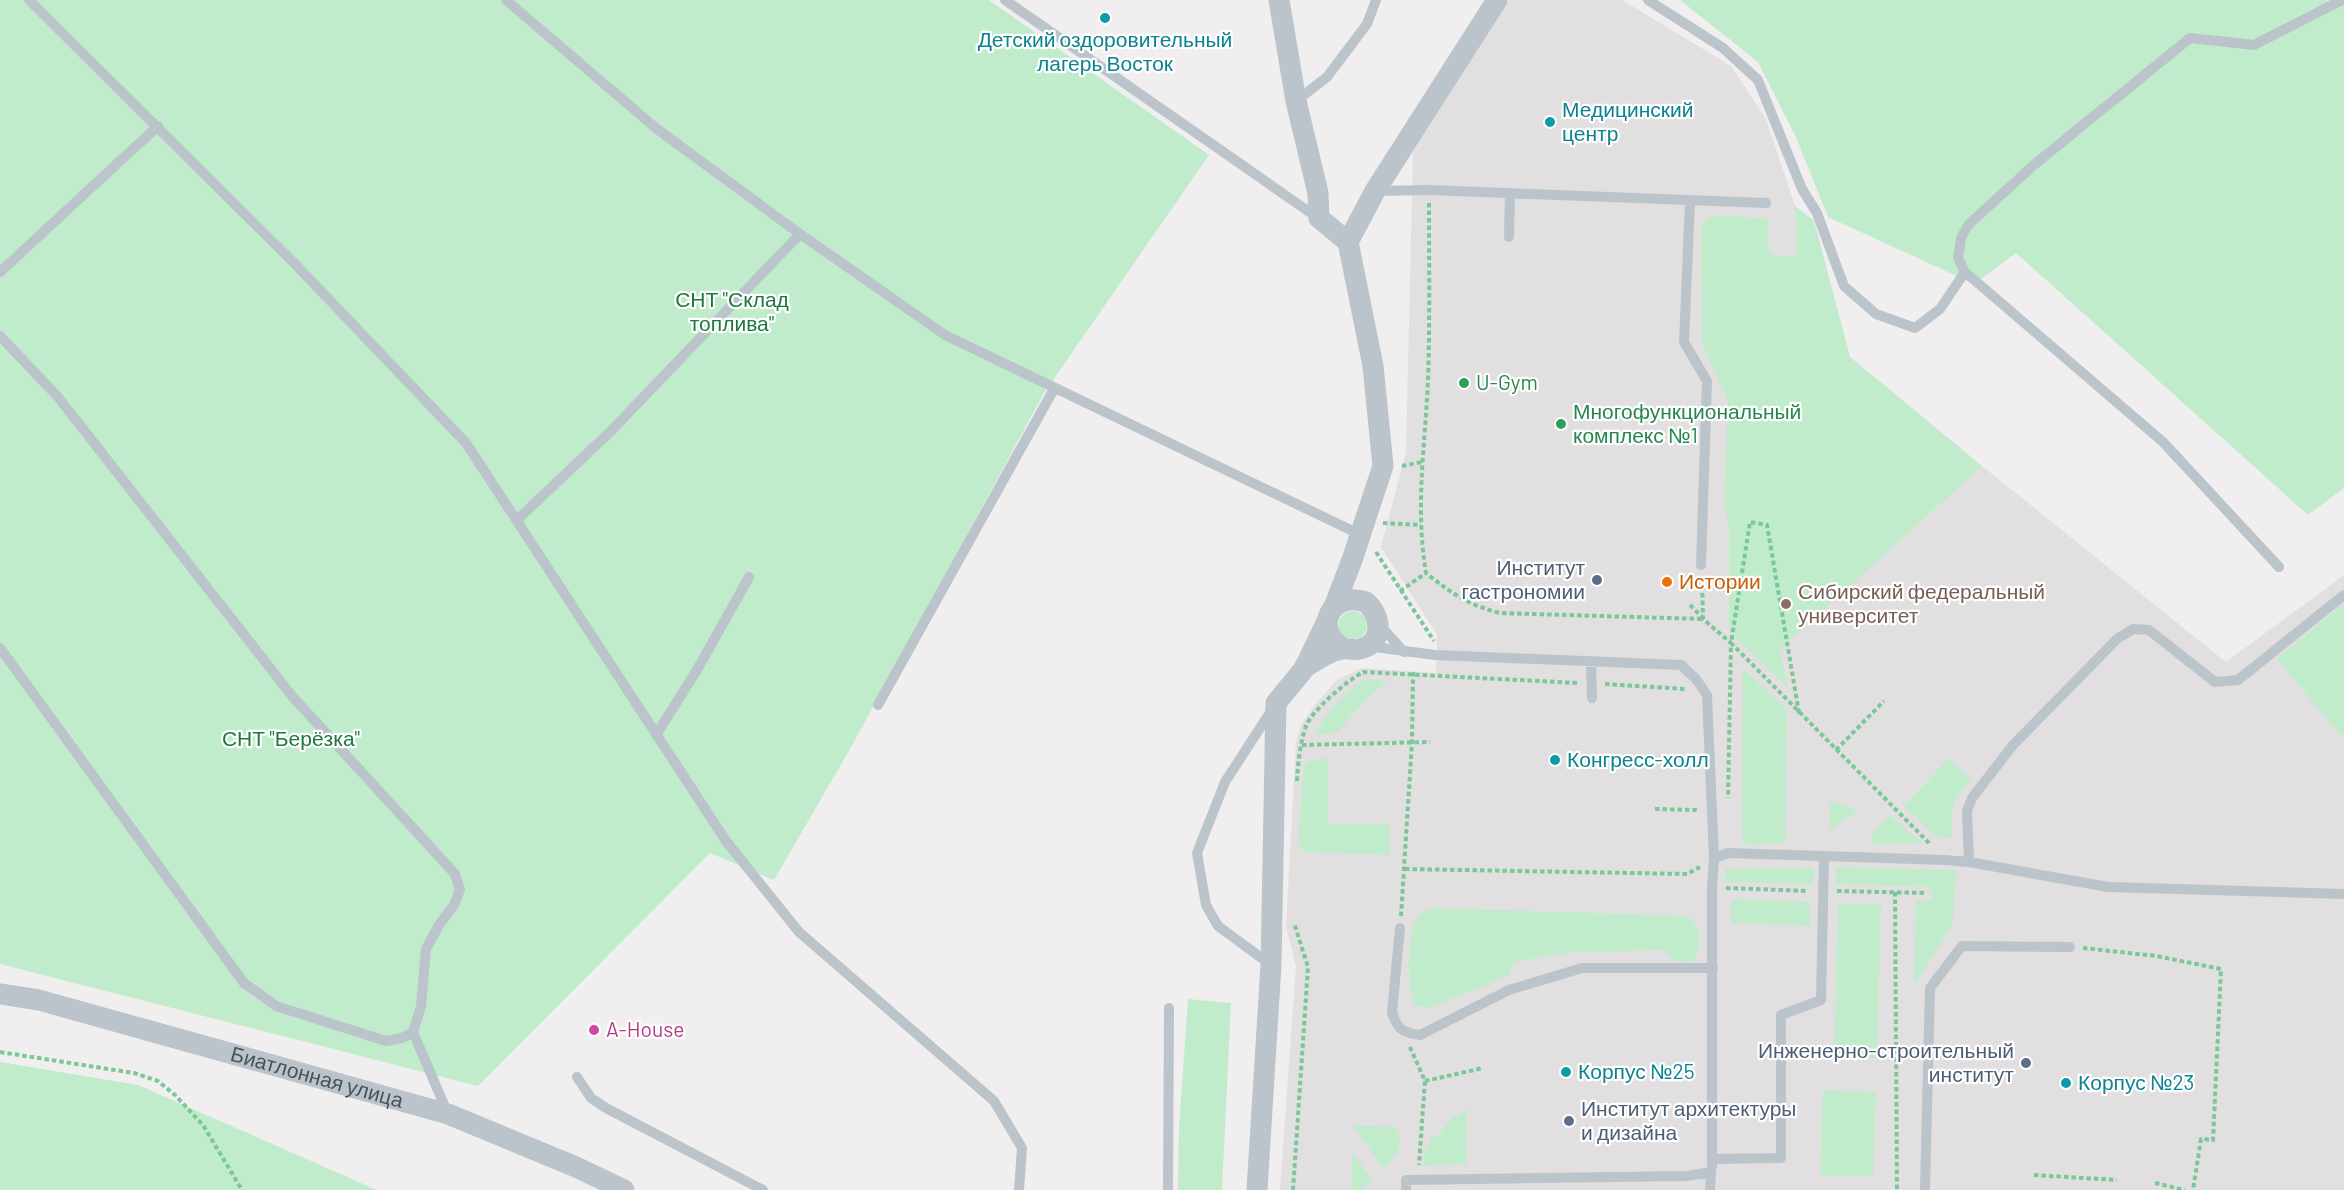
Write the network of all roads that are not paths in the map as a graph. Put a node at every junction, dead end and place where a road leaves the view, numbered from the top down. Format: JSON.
{"nodes":[{"id":1,"x":29,"y":0,"type":"edge"},
{"id":2,"x":506,"y":0,"type":"edge"},
{"id":3,"x":1005,"y":0,"type":"edge"},
{"id":4,"x":1279,"y":0,"type":"edge"},
{"id":5,"x":1376,"y":0,"type":"edge"},
{"id":6,"x":1497,"y":0,"type":"edge"},
{"id":7,"x":1648,"y":0,"type":"edge"},
{"id":8,"x":2342,"y":0,"type":"edge"},
{"id":9,"x":1296,"y":101,"type":"junction"},
{"id":10,"x":158,"y":126,"type":"junction"},
{"id":11,"x":1375,"y":191,"type":"junction"},
{"id":12,"x":1510,"y":193,"type":"junction"},
{"id":13,"x":1690,"y":201,"type":"junction"},
{"id":14,"x":1766,"y":203,"type":"dead end"},
{"id":15,"x":1319,"y":218,"type":"junction"},
{"id":16,"x":800,"y":234,"type":"junction"},
{"id":17,"x":1509,"y":237,"type":"dead end"},
{"id":18,"x":1348,"y":242,"type":"junction"},
{"id":19,"x":0,"y":272,"type":"edge"},
{"id":20,"x":1965,"y":272,"type":"junction"},
{"id":21,"x":0,"y":336,"type":"edge"},
{"id":22,"x":1054,"y":388,"type":"junction"},
{"id":23,"x":517,"y":520,"type":"junction"},
{"id":24,"x":1371,"y":538,"type":"junction"},
{"id":25,"x":1352,"y":560,"type":"junction"},
{"id":26,"x":1701,"y":565,"type":"dead end"},
{"id":27,"x":2279,"y":567,"type":"dead end"},
{"id":28,"x":749,"y":577,"type":"dead end"},
{"id":29,"x":2344,"y":595,"type":"edge"},
{"id":30,"x":1366,"y":602,"type":"junction"},
{"id":31,"x":1331,"y":614,"type":"junction"},
{"id":32,"x":1379,"y":624,"type":"junction"},
{"id":33,"x":1367,"y":646,"type":"junction"},
{"id":34,"x":0,"y":648,"type":"edge"},
{"id":35,"x":1343,"y":648,"type":"junction"},
{"id":36,"x":1404,"y":652,"type":"junction"},
{"id":37,"x":1591,"y":662,"type":"junction"},
{"id":38,"x":1304,"y":669,"type":"junction"},
{"id":39,"x":1592,"y":698,"type":"dead end"},
{"id":40,"x":1276,"y":703,"type":"junction"},
{"id":41,"x":878,"y":705,"type":"dead end"},
{"id":42,"x":656,"y":735,"type":"junction"},
{"id":43,"x":1824,"y":855,"type":"junction"},
{"id":44,"x":1714,"y":858,"type":"junction"},
{"id":45,"x":1969,"y":862,"type":"junction"},
{"id":46,"x":2344,"y":894,"type":"edge"},
{"id":47,"x":1400,"y":928,"type":"road end"},
{"id":48,"x":2070,"y":947,"type":"road end"},
{"id":49,"x":1271,"y":965,"type":"junction"},
{"id":50,"x":1713,"y":968,"type":"junction"},
{"id":51,"x":0,"y":994,"type":"edge"},
{"id":52,"x":1169,"y":1008,"type":"dead end"},
{"id":53,"x":413,"y":1032,"type":"junction"},
{"id":54,"x":577,"y":1077,"type":"dead end"},
{"id":55,"x":448,"y":1114,"type":"junction"},
{"id":56,"x":1713,"y":1159,"type":"junction"},
{"id":57,"x":1711,"y":1172,"type":"junction"},
{"id":58,"x":624,"y":1190,"type":"edge"},
{"id":59,"x":763,"y":1190,"type":"edge"},
{"id":60,"x":1019,"y":1190,"type":"edge"},
{"id":61,"x":1168,"y":1190,"type":"edge"},
{"id":62,"x":1257,"y":1190,"type":"edge"},
{"id":63,"x":1406,"y":1190,"type":"edge"},
{"id":64,"x":1710,"y":1190,"type":"edge"},
{"id":65,"x":1924,"y":1190,"type":"edge"}],
"edges":[{"from":1,"to":10,"type":"lane"},
{"from":2,"to":16,"type":"lane"},
{"from":3,"to":15,"type":"lane"},
{"from":4,"to":9,"type":"street"},
{"from":5,"to":9,"type":"lane"},
{"from":6,"to":11,"type":"street"},
{"from":7,"to":20,"type":"lane"},
{"from":8,"to":20,"type":"lane"},
{"from":9,"to":15,"type":"street"},
{"from":10,"to":19,"type":"lane"},
{"from":10,"to":23,"type":"lane"},
{"from":11,"to":12,"type":"lane"},
{"from":11,"to":18,"type":"street"},
{"from":12,"to":13,"type":"lane"},
{"from":12,"to":17,"type":"lane"},
{"from":13,"to":14,"type":"lane"},
{"from":13,"to":26,"type":"lane"},
{"from":15,"to":18,"type":"street"},
{"from":16,"to":22,"type":"lane"},
{"from":16,"to":23,"type":"lane"},
{"from":18,"to":24,"type":"street"},
{"from":20,"to":27,"type":"lane"},
{"from":21,"to":53,"type":"lane"},
{"from":22,"to":24,"type":"lane"},
{"from":22,"to":41,"type":"lane"},
{"from":23,"to":42,"type":"lane"},
{"from":24,"to":25,"type":"street"},
{"from":25,"to":30,"type":"street"},
{"from":25,"to":31,"type":"street"},
{"from":28,"to":42,"type":"lane"},
{"from":29,"to":45,"type":"lane"},
{"from":30,"to":31,"type":"street"},
{"from":30,"to":32,"type":"street"},
{"from":31,"to":35,"type":"street"},
{"from":31,"to":38,"type":"street"},
{"from":32,"to":33,"type":"street"},
{"from":32,"to":36,"type":"lane"},
{"from":33,"to":35,"type":"street"},
{"from":33,"to":36,"type":"lane"},
{"from":34,"to":53,"type":"lane"},
{"from":35,"to":38,"type":"street"},
{"from":36,"to":37,"type":"lane"},
{"from":37,"to":39,"type":"lane"},
{"from":37,"to":44,"type":"lane"},
{"from":38,"to":40,"type":"street"},
{"from":40,"to":49,"type":"street"},
{"from":40,"to":49,"type":"lane"},
{"from":42,"to":60,"type":"lane"},
{"from":43,"to":44,"type":"lane"},
{"from":43,"to":45,"type":"lane"},
{"from":43,"to":56,"type":"lane"},
{"from":44,"to":50,"type":"lane"},
{"from":45,"to":46,"type":"lane"},
{"from":47,"to":50,"type":"lane"},
{"from":48,"to":65,"type":"lane"},
{"from":49,"to":62,"type":"street"},
{"from":50,"to":56,"type":"lane"},
{"from":51,"to":55,"type":"street","name":"Биатлонная улица"},
{"from":52,"to":61,"type":"lane"},
{"from":53,"to":55,"type":"lane"},
{"from":54,"to":59,"type":"lane"},
{"from":55,"to":58,"type":"street","name":"Биатлонная улица"},
{"from":56,"to":57,"type":"lane"},
{"from":57,"to":63,"type":"lane"},
{"from":57,"to":64,"type":"lane"}]}
